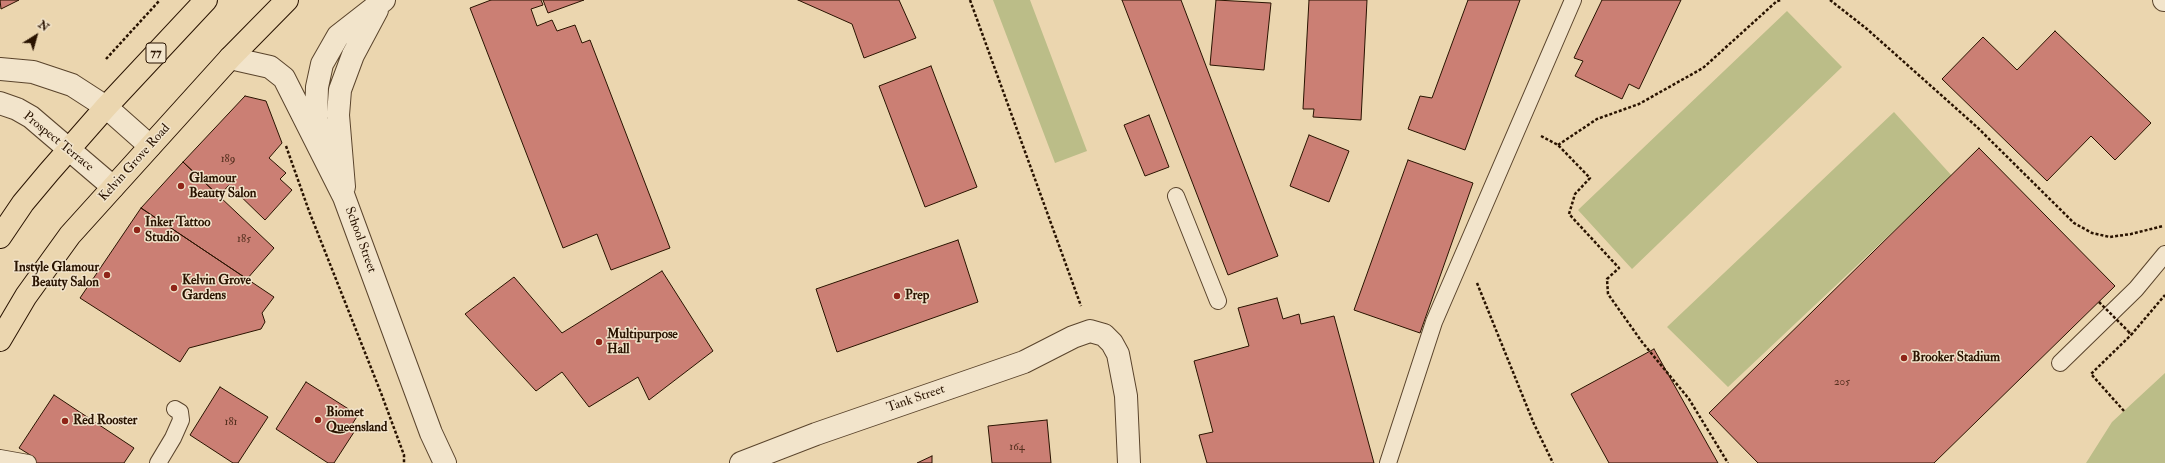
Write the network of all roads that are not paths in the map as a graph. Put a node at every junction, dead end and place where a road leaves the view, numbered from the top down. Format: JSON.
{"nodes":[{"id":1,"x":206,"y":0,"type":"edge"},
{"id":2,"x":287,"y":0,"type":"edge"},
{"id":3,"x":1573,"y":0,"type":"edge"},
{"id":4,"x":382,"y":3,"type":"edge"},
{"id":5,"x":230,"y":58,"type":"junction"},
{"id":6,"x":0,"y":70,"type":"edge"},
{"id":7,"x":0,"y":103,"type":"edge"},
{"id":8,"x":106,"y":107,"type":"junction"},
{"id":9,"x":150,"y":146,"type":"junction"},
{"id":10,"x":69,"y":149,"type":"junction"},
{"id":11,"x":112,"y":187,"type":"junction"},
{"id":12,"x":1176,"y":196,"type":"dead end"},
{"id":13,"x":344,"y":197,"type":"junction"},
{"id":14,"x":0,"y":237,"type":"edge"},
{"id":15,"x":2165,"y":254,"type":"edge"},
{"id":16,"x":1218,"y":301,"type":"dead end"},
{"id":17,"x":0,"y":340,"type":"edge"},
{"id":18,"x":2060,"y":363,"type":"dead end"},
{"id":19,"x":175,"y":409,"type":"dead end"},
{"id":20,"x":0,"y":458,"type":"edge"},
{"id":21,"x":28,"y":463,"type":"edge"},
{"id":22,"x":158,"y":463,"type":"edge"},
{"id":23,"x":445,"y":463,"type":"edge"},
{"id":24,"x":741,"y":463,"type":"edge"},
{"id":25,"x":1129,"y":463,"type":"edge"},
{"id":26,"x":1388,"y":463,"type":"edge"}],
"edges":[{"from":1,"to":8,"type":"main road","number":"77"},
{"from":2,"to":5,"type":"main road","name":"Kelvin Grove Road"},
{"from":3,"to":26,"type":"lane"},
{"from":4,"to":13,"type":"street"},
{"from":5,"to":9,"type":"main road","name":"Kelvin Grove Road"},
{"from":5,"to":13,"type":"street","name":"School Street"},
{"from":6,"to":8,"type":"street"},
{"from":7,"to":10,"type":"street","name":"Prospect Terrace"},
{"from":8,"to":9,"type":"street"},
{"from":8,"to":10,"type":"main road","number":"77"},
{"from":9,"to":11,"type":"main road","name":"Kelvin Grove Road"},
{"from":10,"to":11,"type":"street","name":"Prospect Terrace"},
{"from":10,"to":14,"type":"main road","number":"77"},
{"from":11,"to":17,"type":"main road","name":"Kelvin Grove Road"},
{"from":12,"to":16,"type":"lane"},
{"from":13,"to":23,"type":"street","name":"School Street"},
{"from":15,"to":18,"type":"lane"},
{"from":19,"to":22,"type":"lane"},
{"from":20,"to":21,"type":"lane"},
{"from":24,"to":25,"type":"street","name":"Tank Street"}]}
